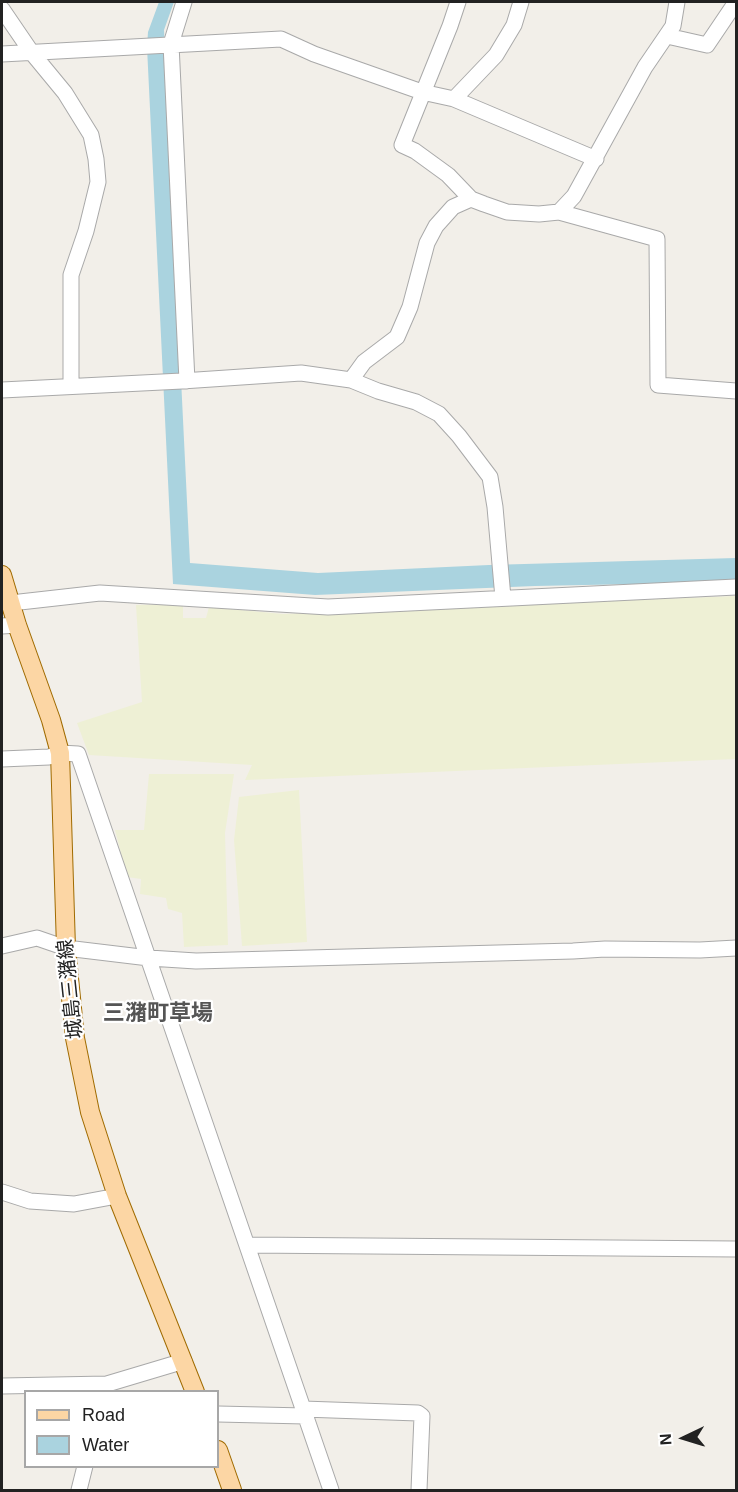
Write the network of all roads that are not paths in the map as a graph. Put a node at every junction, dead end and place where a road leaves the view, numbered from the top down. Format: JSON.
{"nodes":[{"id":1,"x":184,"y":2,"type":"edge"},
{"id":2,"x":458,"y":2,"type":"edge"},
{"id":3,"x":521,"y":2,"type":"edge"},
{"id":4,"x":677,"y":2,"type":"edge"},
{"id":5,"x":736,"y":2,"type":"edge"},
{"id":6,"x":2,"y":9,"type":"edge"},
{"id":7,"x":667,"y":36,"type":"junction"},
{"id":8,"x":169,"y":44,"type":"junction"},
{"id":9,"x":32,"y":53,"type":"junction"},
{"id":10,"x":2,"y":54,"type":"edge"},
{"id":11,"x":422,"y":92,"type":"junction"},
{"id":12,"x":454,"y":99,"type":"junction"},
{"id":13,"x":596,"y":159,"type":"junction"},
{"id":14,"x":471,"y":199,"type":"junction"},
{"id":15,"x":559,"y":212,"type":"junction"},
{"id":16,"x":351,"y":380,"type":"junction"},
{"id":17,"x":185,"y":381,"type":"junction"},
{"id":18,"x":71,"y":386,"type":"junction"},
{"id":19,"x":2,"y":390,"type":"edge"},
{"id":20,"x":736,"y":391,"type":"edge"},
{"id":21,"x":2,"y":575,"type":"edge"},
{"id":22,"x":736,"y":588,"type":"edge"},
{"id":23,"x":503,"y":598,"type":"junction"},
{"id":24,"x":11,"y":603,"type":"junction"},
{"id":25,"x":9,"y":625,"type":"edge"},
{"id":26,"x":60,"y":753,"type":"junction"},
{"id":27,"x":2,"y":759,"type":"edge"},
{"id":28,"x":2,"y":946,"type":"edge"},
{"id":29,"x":66,"y":948,"type":"junction"},
{"id":30,"x":736,"y":948,"type":"edge"},
{"id":31,"x":149,"y":958,"type":"junction"},
{"id":32,"x":2,"y":1192,"type":"edge"},
{"id":33,"x":117,"y":1196,"type":"junction"},
{"id":34,"x":247,"y":1245,"type":"junction"},
{"id":35,"x":736,"y":1249,"type":"edge"},
{"id":36,"x":184,"y":1361,"type":"junction"},
{"id":37,"x":2,"y":1386,"type":"edge"},
{"id":38,"x":106,"y":1388,"type":"edge"},
{"id":39,"x":194,"y":1390,"type":"edge"},
{"id":40,"x":304,"y":1412,"type":"junction"},
{"id":41,"x":219,"y":1414,"type":"edge"},
{"id":42,"x":219,"y":1453,"type":"edge"},
{"id":43,"x":85,"y":1468,"type":"edge"},
{"id":44,"x":79,"y":1491,"type":"edge"},
{"id":45,"x":232,"y":1491,"type":"edge"},
{"id":46,"x":331,"y":1491,"type":"edge"},
{"id":47,"x":419,"y":1491,"type":"edge"}],
"edges":[{"from":1,"to":8,"type":"street"},
{"from":2,"to":11,"type":"street"},
{"from":3,"to":12,"type":"street"},
{"from":4,"to":7,"type":"street"},
{"from":5,"to":7,"type":"street"},
{"from":6,"to":9,"type":"street"},
{"from":7,"to":13,"type":"street"},
{"from":8,"to":9,"type":"street"},
{"from":8,"to":11,"type":"street"},
{"from":8,"to":17,"type":"street"},
{"from":9,"to":10,"type":"street"},
{"from":9,"to":18,"type":"street"},
{"from":11,"to":12,"type":"street"},
{"from":11,"to":14,"type":"street"},
{"from":12,"to":13,"type":"street"},
{"from":13,"to":15,"type":"street"},
{"from":14,"to":15,"type":"street"},
{"from":14,"to":16,"type":"street"},
{"from":15,"to":20,"type":"street"},
{"from":16,"to":17,"type":"street"},
{"from":16,"to":23,"type":"street"},
{"from":17,"to":18,"type":"street"},
{"from":18,"to":19,"type":"street"},
{"from":21,"to":24,"type":"main road","name":"城島三潴線"},
{"from":22,"to":23,"type":"street"},
{"from":23,"to":24,"type":"street"},
{"from":24,"to":25,"type":"main road","name":"城島三潴線"},
{"from":25,"to":26,"type":"main road","name":"城島三潴線"},
{"from":26,"to":27,"type":"street"},
{"from":26,"to":29,"type":"main road","name":"城島三潴線"},
{"from":26,"to":31,"type":"street"},
{"from":28,"to":29,"type":"street"},
{"from":29,"to":31,"type":"street"},
{"from":29,"to":33,"type":"main road","name":"城島三潴線"},
{"from":30,"to":31,"type":"street"},
{"from":31,"to":34,"type":"street"},
{"from":32,"to":33,"type":"street"},
{"from":33,"to":36,"type":"main road","name":"城島三潴線"},
{"from":34,"to":35,"type":"street"},
{"from":34,"to":40,"type":"street"},
{"from":36,"to":38,"type":"street"},
{"from":36,"to":39,"type":"main road","name":"城島三潴線"},
{"from":37,"to":38,"type":"street"},
{"from":40,"to":41,"type":"street"},
{"from":40,"to":46,"type":"street"},
{"from":40,"to":47,"type":"street"},
{"from":42,"to":45,"type":"main road"},
{"from":43,"to":44,"type":"street"}]}
